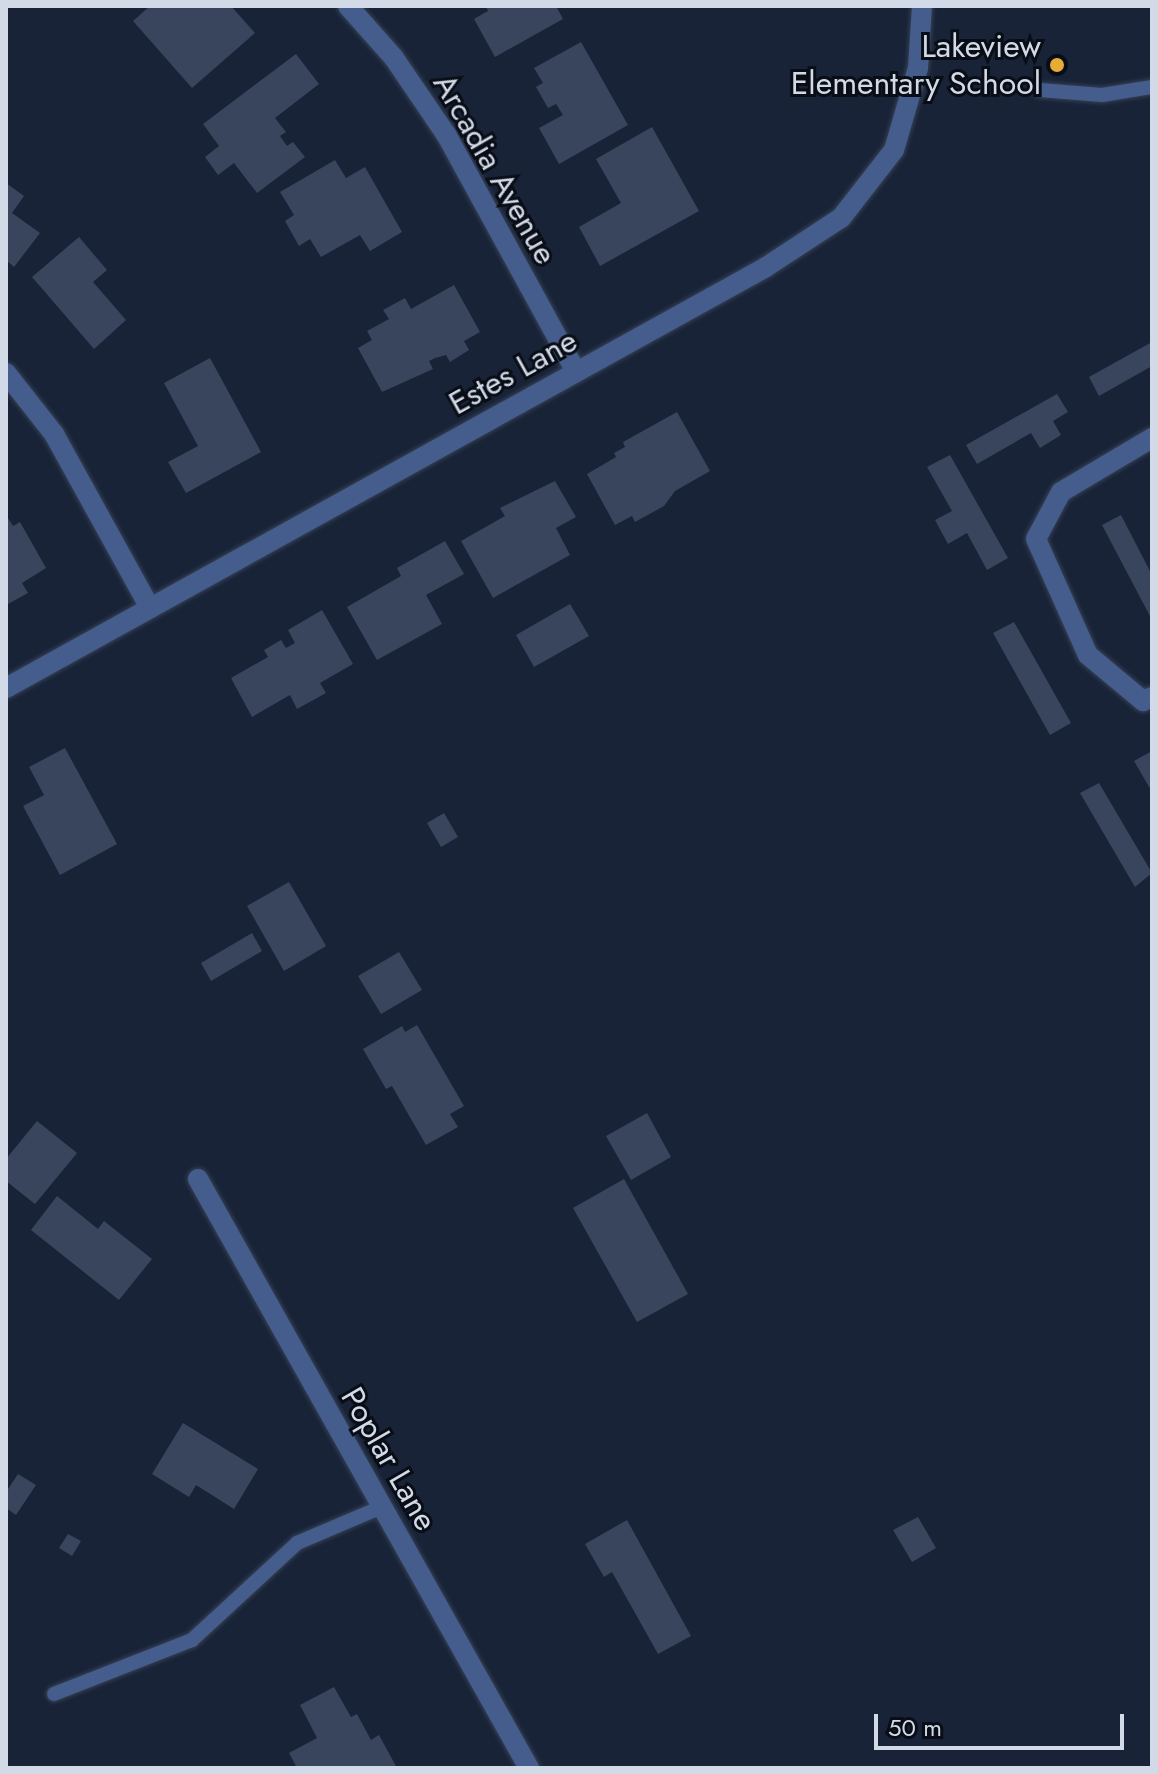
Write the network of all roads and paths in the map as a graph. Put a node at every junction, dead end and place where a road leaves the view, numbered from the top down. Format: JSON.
{"nodes":[{"id":1,"x":348,"y":6,"type":"edge"},
{"id":2,"x":922,"y":6,"type":"edge"},
{"id":3,"x":1152,"y":87,"type":"edge"},
{"id":4,"x":1040,"y":90,"type":"dead end"},
{"id":5,"x":576,"y":372,"type":"junction"},
{"id":6,"x":6,"y":373,"type":"edge"},
{"id":7,"x":1152,"y":438,"type":"edge"},
{"id":8,"x":150,"y":608,"type":"junction"},
{"id":9,"x":6,"y":688,"type":"edge"},
{"id":10,"x":1152,"y":697,"type":"edge"},
{"id":11,"x":198,"y":1179,"type":"dead end"},
{"id":12,"x":382,"y":1507,"type":"junction"},
{"id":13,"x":54,"y":1694,"type":"dead end"},
{"id":14,"x":529,"y":1768,"type":"edge"}],
"edges":[{"from":1,"to":5,"type":"street","name":"Arcadia Avenue"},
{"from":2,"to":5,"type":"street","name":"Estes Lane"},
{"from":3,"to":4,"type":"lane"},
{"from":5,"to":8,"type":"street","name":"Estes Lane"},
{"from":6,"to":8,"type":"street"},
{"from":7,"to":10,"type":"street"},
{"from":8,"to":9,"type":"street","name":"Estes Lane"},
{"from":11,"to":12,"type":"street","name":"Poplar Lane"},
{"from":12,"to":13,"type":"lane"},
{"from":12,"to":14,"type":"street","name":"Poplar Lane"}]}
